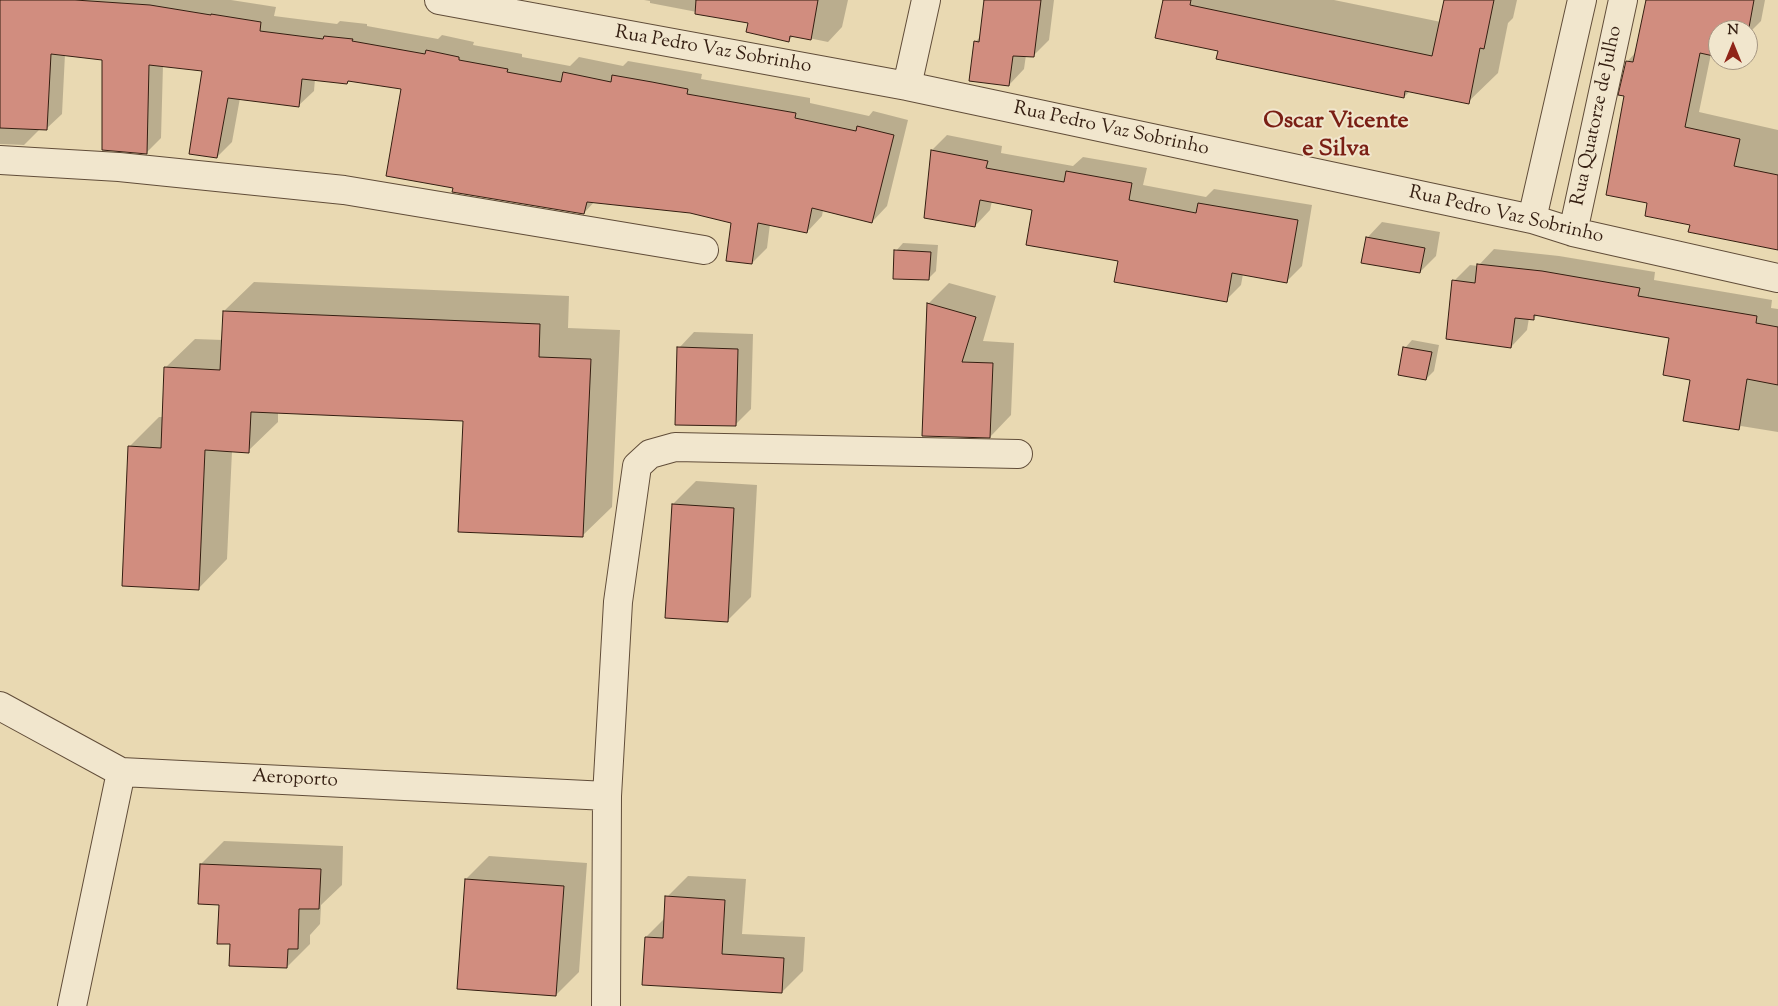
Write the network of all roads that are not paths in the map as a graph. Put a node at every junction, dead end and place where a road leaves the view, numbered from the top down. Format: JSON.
{"nodes":[{"id":1,"x":439,"y":0,"type":"edge"},
{"id":2,"x":926,"y":0,"type":"edge"},
{"id":3,"x":1582,"y":0,"type":"edge"},
{"id":4,"x":1623,"y":0,"type":"edge"},
{"id":5,"x":907,"y":86,"type":"junction"},
{"id":6,"x":0,"y":160,"type":"edge"},
{"id":7,"x":1532,"y":219,"type":"junction"},
{"id":8,"x":1574,"y":232,"type":"junction"},
{"id":9,"x":704,"y":250,"type":"dead end"},
{"id":10,"x":1778,"y":278,"type":"edge"},
{"id":11,"x":1018,"y":454,"type":"dead end"},
{"id":12,"x":0,"y":706,"type":"edge"},
{"id":13,"x":121,"y":772,"type":"junction"},
{"id":14,"x":607,"y":796,"type":"junction"},
{"id":15,"x":72,"y":1006,"type":"edge"},
{"id":16,"x":606,"y":1006,"type":"edge"}],
"edges":[{"from":1,"to":5,"type":"street","name":"Rua Pedro Vaz Sobrinho"},
{"from":2,"to":5,"type":"street"},
{"from":3,"to":7,"type":"street"},
{"from":4,"to":8,"type":"street","name":"Rua Quatorze de Julho"},
{"from":5,"to":7,"type":"street","name":"Rua Pedro Vaz Sobrinho"},
{"from":6,"to":9,"type":"street"},
{"from":7,"to":8,"type":"street","name":"Rua Pedro Vaz Sobrinho"},
{"from":8,"to":10,"type":"street","name":"Rua Pedro Vaz Sobrinho"},
{"from":11,"to":14,"type":"street"},
{"from":12,"to":13,"type":"street","name":"Aeroporto"},
{"from":13,"to":14,"type":"street","name":"Aeroporto"},
{"from":13,"to":15,"type":"street"},
{"from":14,"to":16,"type":"street"}]}
